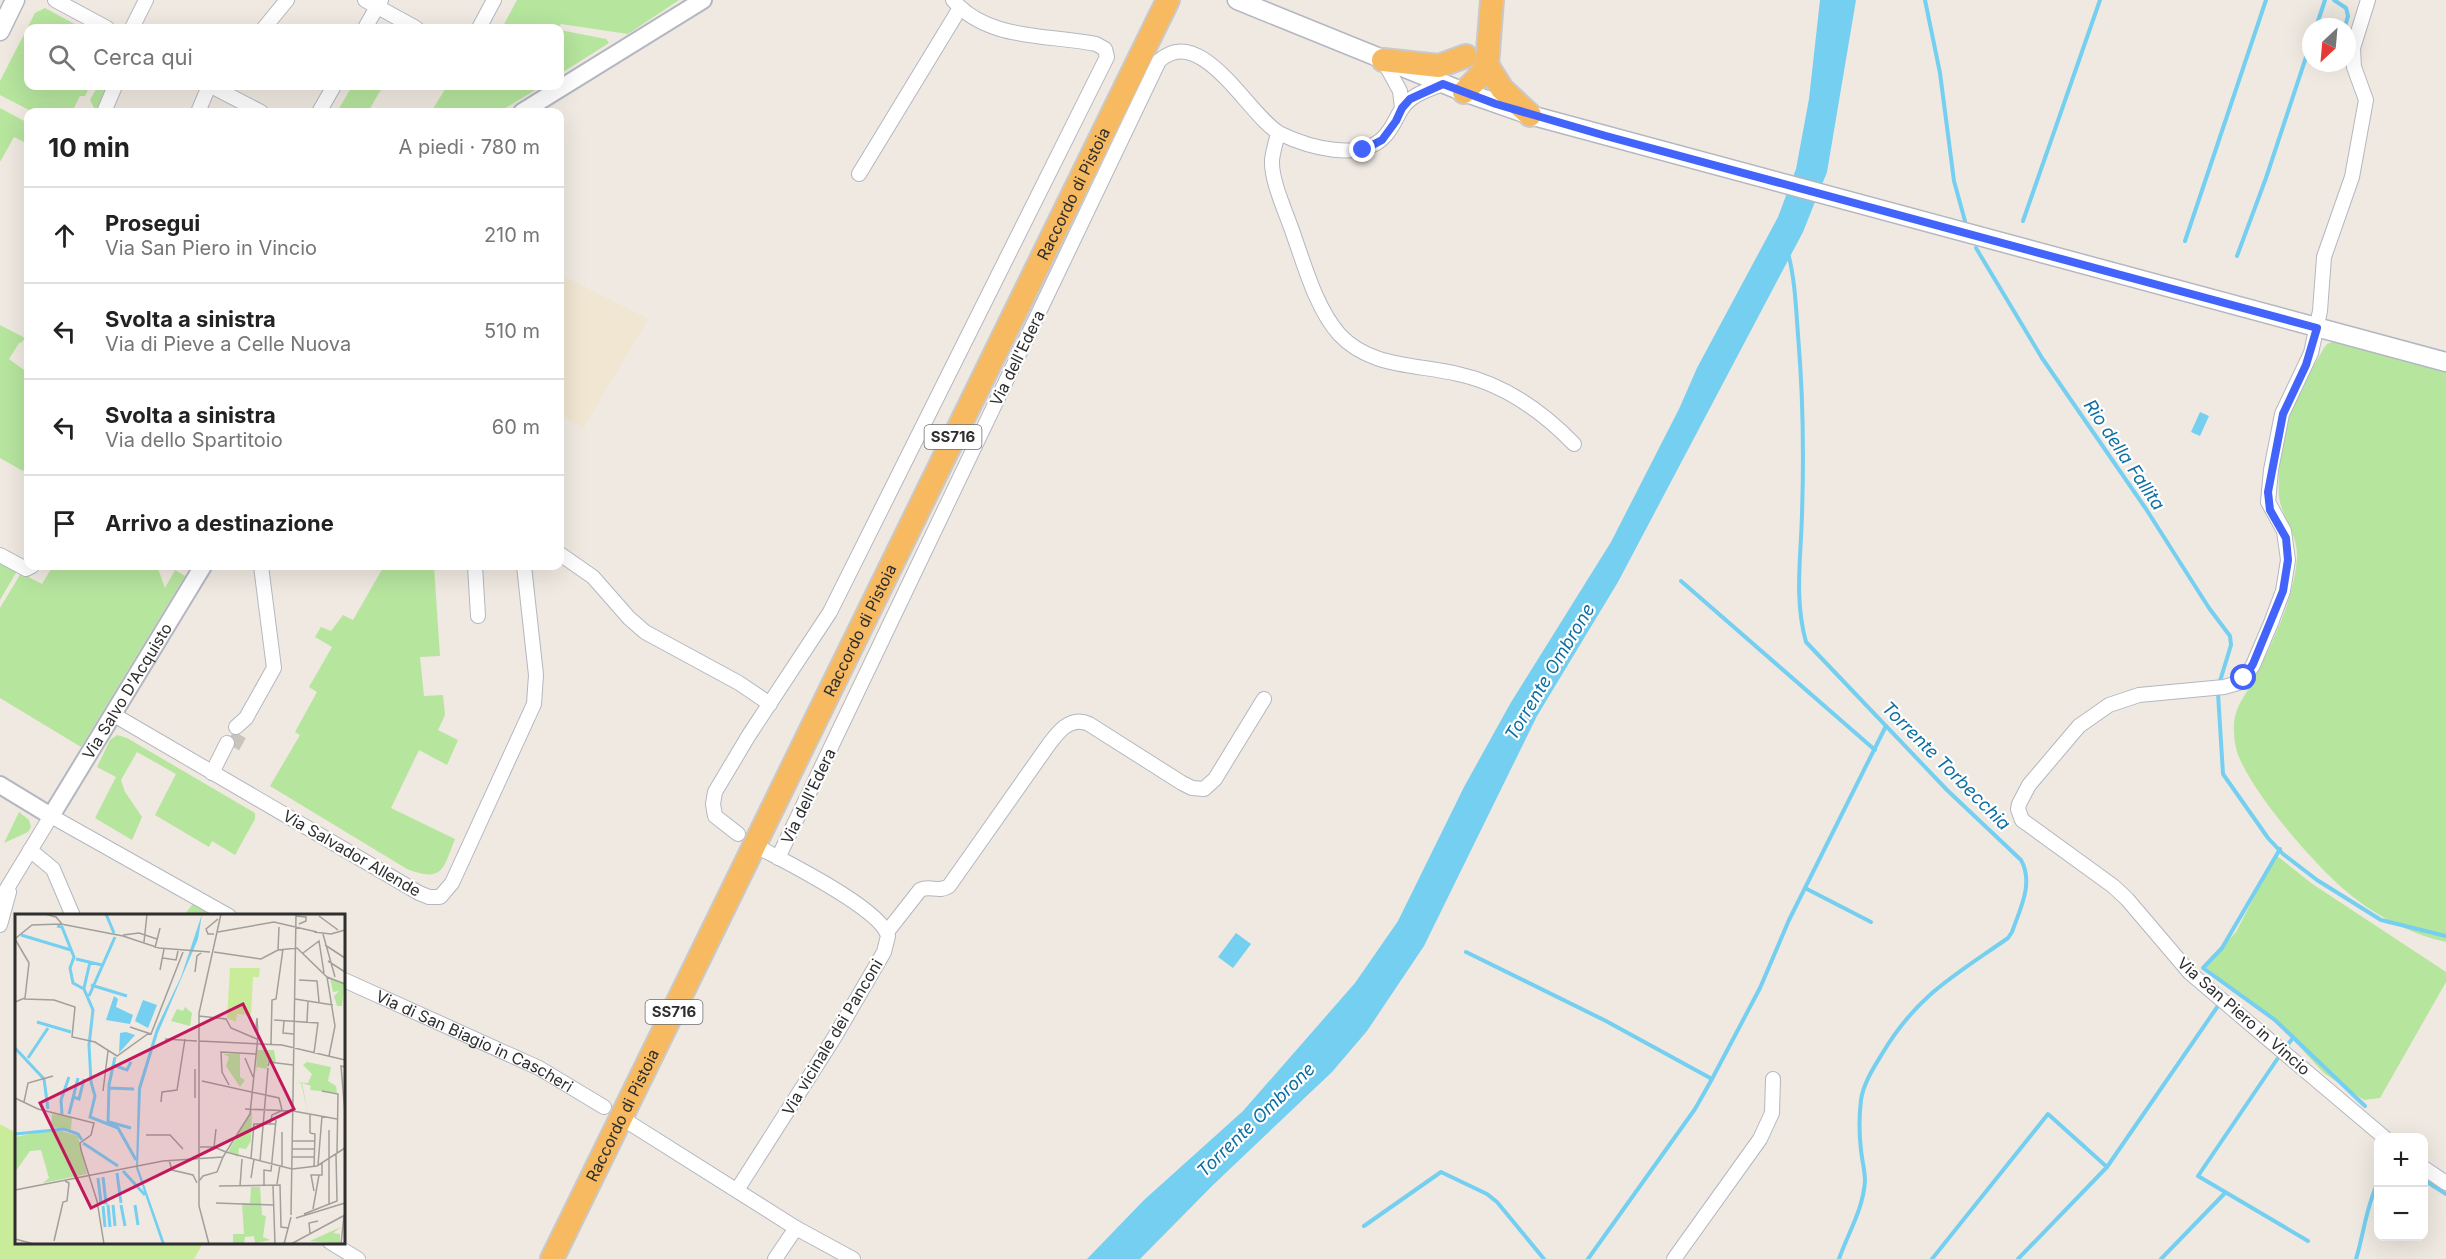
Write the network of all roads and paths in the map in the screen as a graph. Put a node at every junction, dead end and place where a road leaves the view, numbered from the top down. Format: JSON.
{"nodes":[{"id":1,"x":15,"y":0,"type":"edge"},
{"id":2,"x":55,"y":0,"type":"edge"},
{"id":3,"x":146,"y":0,"type":"edge"},
{"id":4,"x":287,"y":0,"type":"edge"},
{"id":5,"x":494,"y":0,"type":"edge"},
{"id":6,"x":703,"y":0,"type":"edge"},
{"id":7,"x":1153,"y":0,"type":"edge"},
{"id":8,"x":1168,"y":0,"type":"edge"},
{"id":9,"x":1237,"y":0,"type":"edge"},
{"id":10,"x":2368,"y":0,"type":"edge"},
{"id":11,"x":375,"y":2,"type":"edge"},
{"id":12,"x":957,"y":4,"type":"edge"},
{"id":13,"x":1492,"y":8,"type":"edge"},
{"id":14,"x":100,"y":24,"type":"edge"},
{"id":15,"x":134,"y":24,"type":"edge"},
{"id":16,"x":267,"y":24,"type":"edge"},
{"id":17,"x":367,"y":24,"type":"edge"},
{"id":18,"x":410,"y":24,"type":"edge"},
{"id":19,"x":481,"y":24,"type":"edge"},
{"id":20,"x":0,"y":31,"type":"edge"},
{"id":21,"x":1383,"y":60,"type":"junction"},
{"id":22,"x":1477,"y":60,"type":"junction"},
{"id":23,"x":564,"y":86,"type":"edge"},
{"id":24,"x":1453,"y":88,"type":"junction"},
{"id":25,"x":113,"y":90,"type":"edge"},
{"id":26,"x":208,"y":90,"type":"edge"},
{"id":27,"x":218,"y":90,"type":"edge"},
{"id":28,"x":332,"y":90,"type":"edge"},
{"id":29,"x":558,"y":90,"type":"edge"},
{"id":30,"x":106,"y":108,"type":"edge"},
{"id":31,"x":200,"y":108,"type":"edge"},
{"id":32,"x":253,"y":108,"type":"edge"},
{"id":33,"x":321,"y":108,"type":"edge"},
{"id":34,"x":528,"y":108,"type":"edge"},
{"id":35,"x":1402,"y":108,"type":"junction"},
{"id":36,"x":1530,"y":114,"type":"junction"},
{"id":37,"x":1278,"y":133,"type":"junction"},
{"id":38,"x":859,"y":174,"type":"dead end"},
{"id":39,"x":2317,"y":328,"type":"junction"},
{"id":40,"x":2446,"y":362,"type":"edge"},
{"id":41,"x":1574,"y":444,"type":"dead end"},
{"id":42,"x":0,"y":555,"type":"edge"},
{"id":43,"x":564,"y":557,"type":"edge"},
{"id":44,"x":24,"y":567,"type":"edge"},
{"id":45,"x":201,"y":570,"type":"edge"},
{"id":46,"x":262,"y":570,"type":"edge"},
{"id":47,"x":475,"y":570,"type":"edge"},
{"id":48,"x":524,"y":570,"type":"edge"},
{"id":49,"x":478,"y":616,"type":"dead end"},
{"id":50,"x":1264,"y":699,"type":"dead end"},
{"id":51,"x":770,"y":704,"type":"junction"},
{"id":52,"x":114,"y":716,"type":"junction"},
{"id":53,"x":241,"y":726,"type":"tunnel mouth"},
{"id":54,"x":230,"y":745,"type":"tunnel mouth"},
{"id":55,"x":215,"y":768,"type":"junction"},
{"id":56,"x":0,"y":785,"type":"edge"},
{"id":57,"x":51,"y":816,"type":"junction"},
{"id":58,"x":738,"y":834,"type":"dead end"},
{"id":59,"x":762,"y":849,"type":"dead end"},
{"id":60,"x":30,"y":850,"type":"junction"},
{"id":61,"x":778,"y":858,"type":"junction"},
{"id":62,"x":14,"y":875,"type":"junction"},
{"id":63,"x":0,"y":900,"type":"edge"},
{"id":64,"x":74,"y":914,"type":"edge"},
{"id":65,"x":227,"y":914,"type":"edge"},
{"id":66,"x":0,"y":925,"type":"edge"},
{"id":67,"x":887,"y":932,"type":"junction"},
{"id":68,"x":345,"y":980,"type":"edge"},
{"id":69,"x":1773,"y":1078,"type":"dead end"},
{"id":70,"x":604,"y":1107,"type":"dead end"},
{"id":71,"x":628,"y":1122,"type":"dead end"},
{"id":72,"x":2380,"y":1133,"type":"edge"},
{"id":73,"x":2428,"y":1171,"type":"edge"},
{"id":74,"x":2446,"y":1183,"type":"edge"},
{"id":75,"x":737,"y":1190,"type":"junction"},
{"id":76,"x":796,"y":1228,"type":"junction"},
{"id":77,"x":333,"y":1244,"type":"edge"},
{"id":78,"x":358,"y":1259,"type":"edge"},
{"id":79,"x":537,"y":1259,"type":"edge"},
{"id":80,"x":552,"y":1259,"type":"edge"},
{"id":81,"x":775,"y":1259,"type":"edge"},
{"id":82,"x":853,"y":1259,"type":"edge"},
{"id":83,"x":1674,"y":1259,"type":"edge"}],
"edges":[{"from":1,"to":20,"type":"main road"},
{"from":2,"to":14,"type":"street"},
{"from":3,"to":15,"type":"street"},
{"from":4,"to":16,"type":"street"},
{"from":5,"to":19,"type":"street"},
{"from":6,"to":23,"type":"street"},
{"from":7,"to":79,"type":"highway","name":"Raccordo di Pistoia","number":"SS716"},
{"from":8,"to":80,"type":"highway","name":"Raccordo di Pistoia","number":"SS716"},
{"from":9,"to":21,"type":"main road"},
{"from":10,"to":39,"type":"street","name":"Via San Piero in Vincio"},
{"from":11,"to":17,"type":"street"},
{"from":11,"to":18,"type":"street"},
{"from":12,"to":38,"type":"street"},
{"from":12,"to":51,"type":"street"},
{"from":13,"to":22,"type":"highway"},
{"from":21,"to":22,"type":"highway"},
{"from":21,"to":24,"type":"main road"},
{"from":21,"to":35,"type":"street"},
{"from":22,"to":24,"type":"highway"},
{"from":22,"to":36,"type":"highway"},
{"from":24,"to":35,"type":"street"},
{"from":24,"to":36,"type":"main road"},
{"from":25,"to":30,"type":"street"},
{"from":26,"to":31,"type":"street"},
{"from":27,"to":32,"type":"street"},
{"from":28,"to":33,"type":"street"},
{"from":29,"to":34,"type":"street"},
{"from":35,"to":37,"type":"street"},
{"from":36,"to":39,"type":"main road"},
{"from":37,"to":41,"type":"street"},
{"from":37,"to":61,"type":"street","name":"Via dell'Edera"},
{"from":39,"to":40,"type":"main road"},
{"from":39,"to":72,"type":"street","name":"Via San Piero in Vincio"},
{"from":42,"to":44,"type":"street"},
{"from":43,"to":51,"type":"street"},
{"from":45,"to":52,"type":"street","name":"Via Salvo D'Acquisto"},
{"from":46,"to":53,"type":"street"},
{"from":47,"to":49,"type":"street"},
{"from":48,"to":55,"type":"street","name":"Via Salvador Allende"},
{"from":50,"to":67,"type":"street"},
{"from":51,"to":58,"type":"street"},
{"from":52,"to":55,"type":"street","name":"Via Salvador Allende"},
{"from":52,"to":57,"type":"street","name":"Via Salvo D'Acquisto"},
{"from":54,"to":55,"type":"street"},
{"from":56,"to":57,"type":"street"},
{"from":57,"to":60,"type":"street"},
{"from":57,"to":65,"type":"street"},
{"from":59,"to":61,"type":"street"},
{"from":60,"to":62,"type":"street"},
{"from":60,"to":64,"type":"street"},
{"from":61,"to":67,"type":"street"},
{"from":62,"to":63,"type":"street"},
{"from":62,"to":66,"type":"street"},
{"from":67,"to":75,"type":"street","name":"Via vicinale dei Panconi"},
{"from":68,"to":70,"type":"street","name":"Via di San Biagio in Cascheri"},
{"from":69,"to":83,"type":"street"},
{"from":71,"to":75,"type":"street"},
{"from":73,"to":74,"type":"street"},
{"from":75,"to":76,"type":"street"},
{"from":76,"to":81,"type":"street"},
{"from":76,"to":82,"type":"street"},
{"from":77,"to":78,"type":"street"}]}
